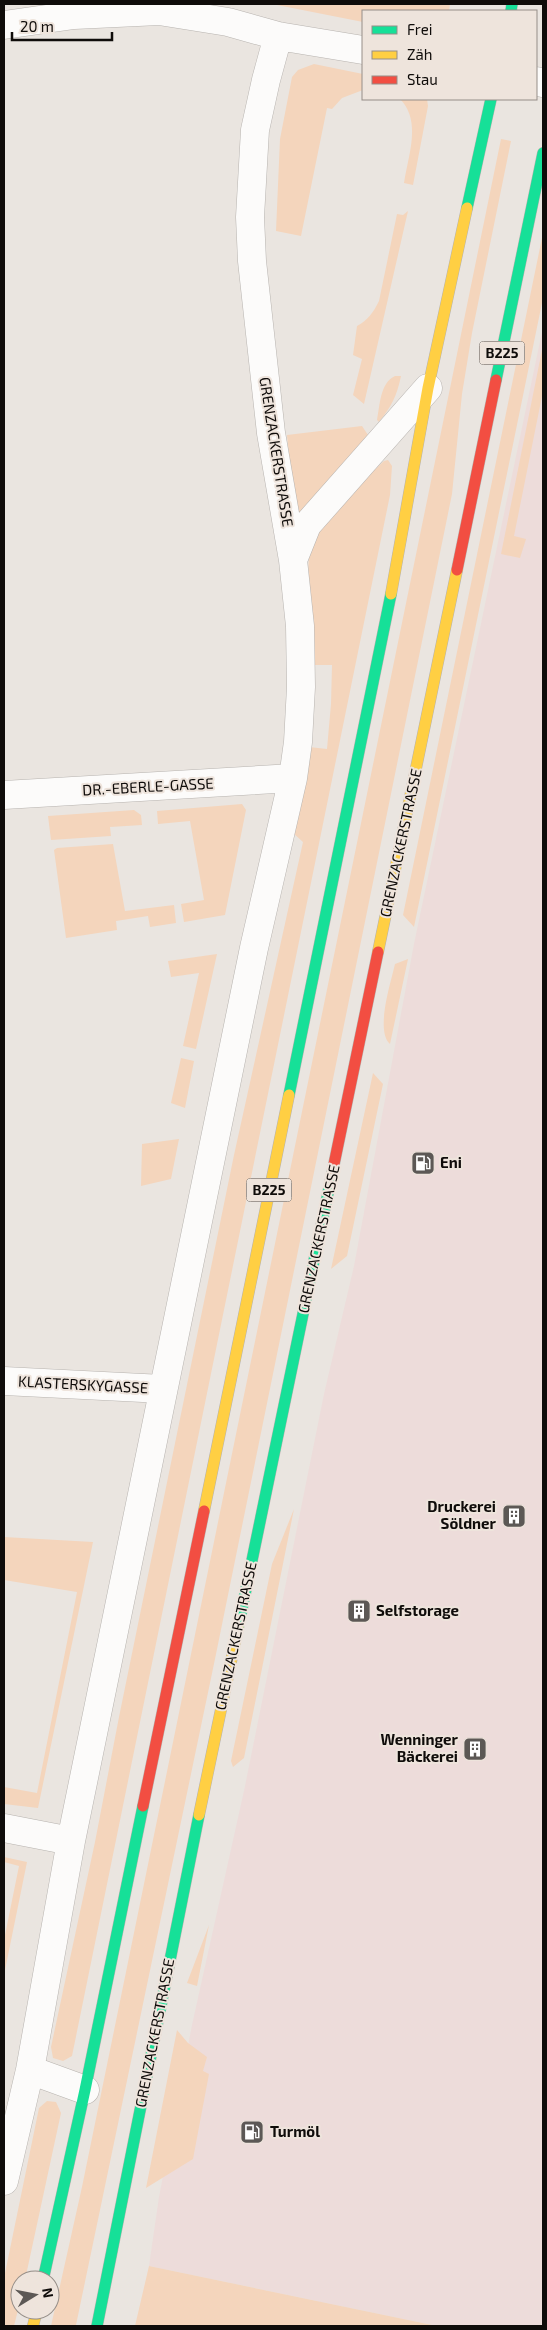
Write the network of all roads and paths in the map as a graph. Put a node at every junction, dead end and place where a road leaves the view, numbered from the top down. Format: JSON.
{"nodes":[{"id":1,"x":4,"y":25,"type":"edge"},
{"id":2,"x":278,"y":36,"type":"junction"},
{"id":3,"x":362,"y":50,"type":"edge"},
{"id":4,"x":491,"y":100,"type":"edge"},
{"id":5,"x":543,"y":153,"type":"edge"},
{"id":6,"x":428,"y":388,"type":"junction"},
{"id":7,"x":293,"y":560,"type":"junction"},
{"id":8,"x":293,"y":778,"type":"junction"},
{"id":9,"x":4,"y":795,"type":"edge"},
{"id":10,"x":4,"y":1381,"type":"edge"},
{"id":11,"x":163,"y":1389,"type":"junction"},
{"id":12,"x":4,"y":1828,"type":"edge"},
{"id":13,"x":71,"y":1840,"type":"junction"},
{"id":14,"x":30,"y":2070,"type":"junction"},
{"id":15,"x":85,"y":2090,"type":"junction"},
{"id":16,"x":4,"y":2181,"type":"edge"},
{"id":17,"x":45,"y":2270,"type":"edge"},
{"id":18,"x":97,"y":2326,"type":"edge"}],
"edges":[{"from":1,"to":2,"type":"street"},
{"from":2,"to":3,"type":"street"},
{"from":2,"to":7,"type":"street","name":"GRENZACKERSTRASSE"},
{"from":4,"to":6,"type":"main road","number":"B225"},
{"from":5,"to":18,"type":"main road","name":"GRENZACKERSTRASSE","number":"B225"},
{"from":6,"to":7,"type":"street"},
{"from":6,"to":15,"type":"main road","number":"B225"},
{"from":7,"to":8,"type":"street","name":"GRENZACKERSTRASSE"},
{"from":8,"to":9,"type":"street","name":"DR.-EBERLE-GASSE"},
{"from":8,"to":11,"type":"street","name":"GRENZACKERSTRASSE"},
{"from":10,"to":11,"type":"street","name":"KLASTERSKYGASSE"},
{"from":11,"to":13,"type":"street","name":"GRENZACKERSTRASSE"},
{"from":12,"to":13,"type":"street"},
{"from":13,"to":14,"type":"street","name":"GRENZACKERSTRASSE"},
{"from":14,"to":15,"type":"street"},
{"from":14,"to":16,"type":"street","name":"GRENZACKERSTRASSE"},
{"from":15,"to":17,"type":"main road","number":"B225"}]}
